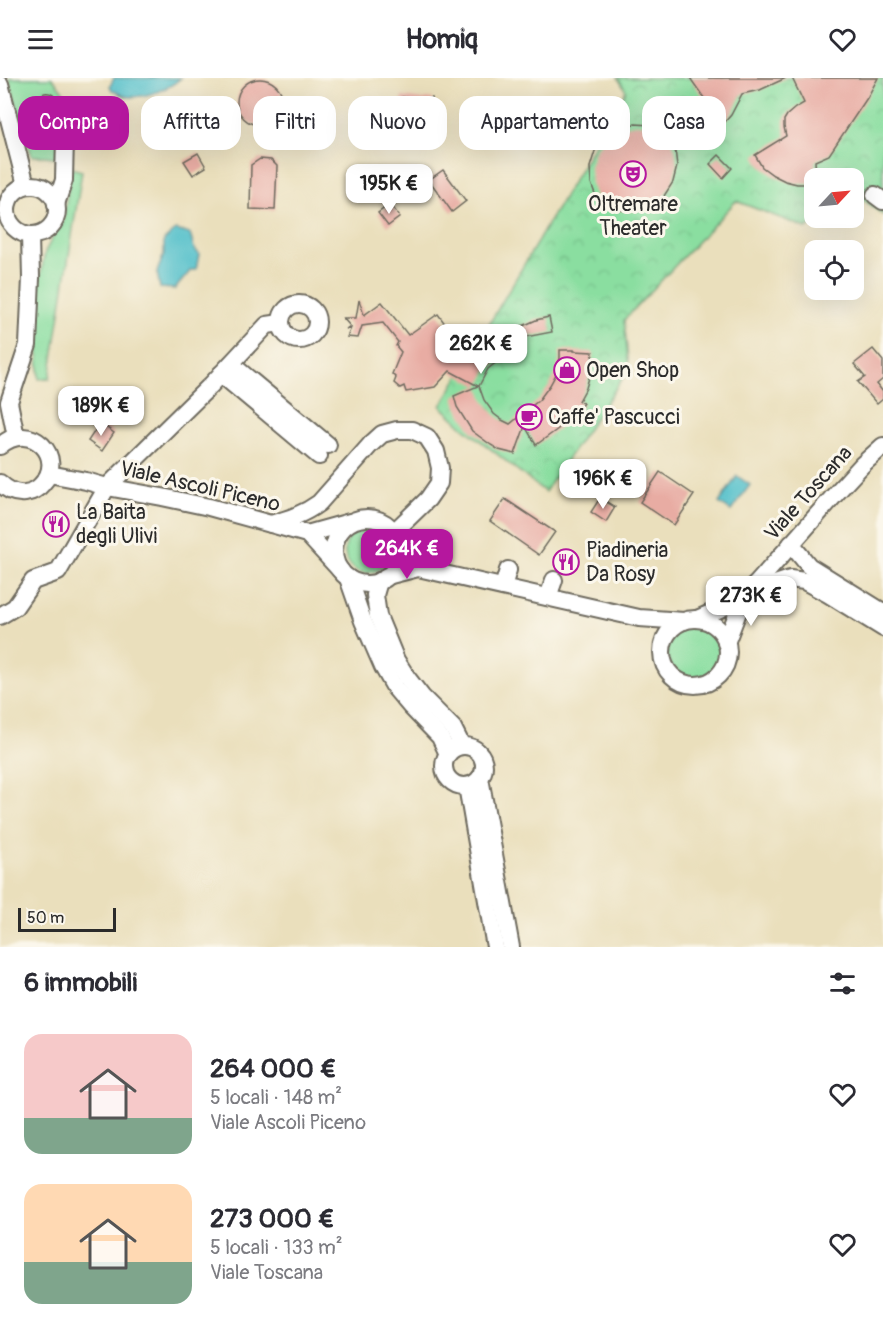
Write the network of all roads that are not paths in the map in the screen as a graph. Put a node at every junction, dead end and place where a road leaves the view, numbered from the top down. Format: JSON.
{"nodes":[{"id":1,"x":0,"y":84,"type":"edge"},
{"id":2,"x":65,"y":150,"type":"edge"},
{"id":3,"x":26,"y":185,"type":"junction"},
{"id":4,"x":56,"y":204,"type":"junction"},
{"id":5,"x":4,"y":216,"type":"edge"},
{"id":6,"x":30,"y":235,"type":"junction"},
{"id":7,"x":280,"y":323,"type":"dead end"},
{"id":8,"x":226,"y":369,"type":"junction"},
{"id":9,"x":15,"y":437,"type":"junction"},
{"id":10,"x":0,"y":446,"type":"edge"},
{"id":11,"x":883,"y":446,"type":"edge"},
{"id":12,"x":324,"y":451,"type":"dead end"},
{"id":13,"x":49,"y":474,"type":"junction"},
{"id":14,"x":0,"y":483,"type":"edge"},
{"id":15,"x":107,"y":487,"type":"junction"},
{"id":16,"x":356,"y":520,"type":"junction"},
{"id":17,"x":271,"y":524,"type":"junction"},
{"id":18,"x":394,"y":532,"type":"junction"},
{"id":19,"x":307,"y":534,"type":"junction"},
{"id":20,"x":791,"y":544,"type":"junction"},
{"id":21,"x":418,"y":568,"type":"junction"},
{"id":22,"x":508,"y":570,"type":"dead end"},
{"id":23,"x":345,"y":574,"type":"junction"},
{"id":24,"x":383,"y":578,"type":"junction"},
{"id":25,"x":554,"y":580,"type":"dead end"},
{"id":26,"x":754,"y":586,"type":"junction"},
{"id":27,"x":503,"y":587,"type":"junction"},
{"id":28,"x":548,"y":597,"type":"junction"},
{"id":29,"x":743,"y":599,"type":"junction"},
{"id":30,"x":883,"y":612,"type":"edge"},
{"id":31,"x":0,"y":616,"type":"edge"},
{"id":32,"x":639,"y":618,"type":"junction"},
{"id":33,"x":690,"y":620,"type":"junction"},
{"id":34,"x":883,"y":628,"type":"edge"},
{"id":35,"x":726,"y":643,"type":"junction"},
{"id":36,"x":662,"y":648,"type":"junction"},
{"id":37,"x":455,"y":750,"type":"junction"},
{"id":38,"x":473,"y":782,"type":"junction"},
{"id":39,"x":495,"y":947,"type":"edge"},
{"id":40,"x":511,"y":947,"type":"edge"}],
"edges":[{"from":1,"to":3,"type":"street"},
{"from":2,"to":4,"type":"street"},
{"from":3,"to":4,"type":"street"},
{"from":3,"to":5,"type":"street"},
{"from":4,"to":6,"type":"street"},
{"from":5,"to":6,"type":"street"},
{"from":6,"to":9,"type":"street"},
{"from":7,"to":8,"type":"street"},
{"from":8,"to":12,"type":"street"},
{"from":8,"to":15,"type":"street"},
{"from":9,"to":10,"type":"street"},
{"from":9,"to":13,"type":"street"},
{"from":11,"to":20,"type":"street","name":"Viale Toscana"},
{"from":13,"to":14,"type":"street"},
{"from":13,"to":15,"type":"street","name":"Viale Ascoli Piceno"},
{"from":15,"to":17,"type":"street","name":"Viale Ascoli Piceno"},
{"from":15,"to":31,"type":"street"},
{"from":16,"to":18,"type":"street"},
{"from":16,"to":19,"type":"street"},
{"from":16,"to":23,"type":"street"},
{"from":17,"to":18,"type":"street"},
{"from":17,"to":19,"type":"street","name":"Viale Ascoli Piceno"},
{"from":18,"to":21,"type":"street"},
{"from":18,"to":24,"type":"street"},
{"from":19,"to":23,"type":"street"},
{"from":20,"to":26,"type":"street","name":"Viale Toscana"},
{"from":20,"to":30,"type":"street"},
{"from":21,"to":24,"type":"street"},
{"from":21,"to":27,"type":"street"},
{"from":22,"to":27,"type":"street"},
{"from":23,"to":24,"type":"street"},
{"from":23,"to":37,"type":"street"},
{"from":24,"to":37,"type":"street"},
{"from":25,"to":28,"type":"street"},
{"from":26,"to":29,"type":"street","name":"Viale Toscana"},
{"from":26,"to":34,"type":"street"},
{"from":27,"to":28,"type":"street"},
{"from":28,"to":32,"type":"street"},
{"from":29,"to":33,"type":"street","name":"Viale Toscana"},
{"from":29,"to":35,"type":"street","name":"Viale Toscana"},
{"from":32,"to":33,"type":"street"},
{"from":32,"to":36,"type":"street"},
{"from":33,"to":35,"type":"street"},
{"from":33,"to":36,"type":"street"},
{"from":35,"to":36,"type":"street"},
{"from":37,"to":38,"type":"street"},
{"from":37,"to":38,"type":"street"},
{"from":38,"to":39,"type":"street"},
{"from":38,"to":40,"type":"street"}]}
